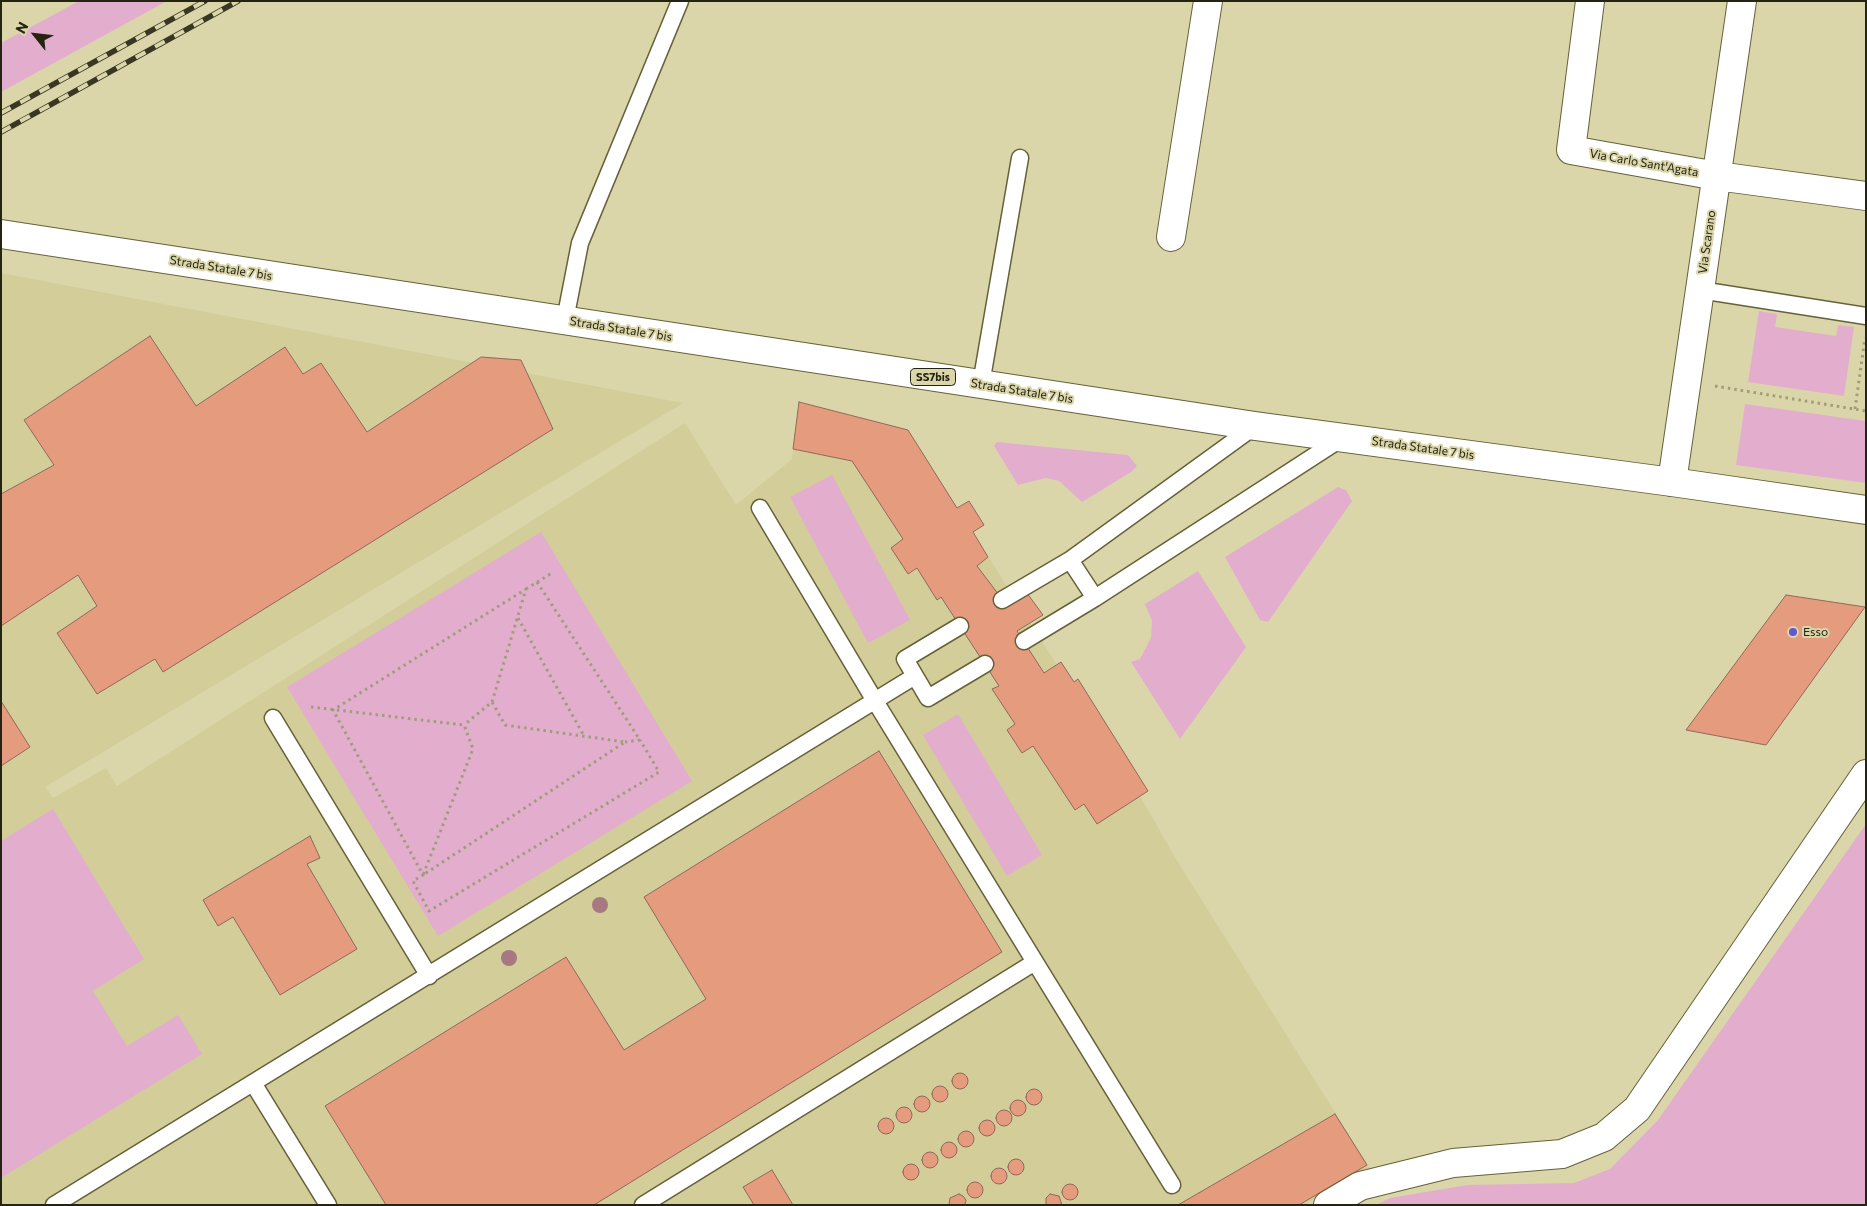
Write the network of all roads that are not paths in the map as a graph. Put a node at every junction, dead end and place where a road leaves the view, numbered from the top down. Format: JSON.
{"nodes":[{"id":1,"x":680,"y":1,"type":"edge"},
{"id":2,"x":1208,"y":1,"type":"edge"},
{"id":3,"x":1590,"y":1,"type":"edge"},
{"id":4,"x":1742,"y":1,"type":"edge"},
{"id":5,"x":1020,"y":158,"type":"dead end"},
{"id":6,"x":1717,"y":176,"type":"junction"},
{"id":7,"x":1866,"y":196,"type":"edge"},
{"id":8,"x":1,"y":234,"type":"edge"},
{"id":9,"x":1171,"y":237,"type":"dead end"},
{"id":10,"x":1700,"y":290,"type":"junction"},
{"id":11,"x":1866,"y":316,"type":"edge"},
{"id":12,"x":565,"y":320,"type":"junction"},
{"id":13,"x":981,"y":384,"type":"junction"},
{"id":14,"x":1255,"y":426,"type":"junction"},
{"id":15,"x":1342,"y":438,"type":"junction"},
{"id":16,"x":1672,"y":482,"type":"junction"},
{"id":17,"x":760,"y":508,"type":"dead end"},
{"id":18,"x":1866,"y":510,"type":"edge"},
{"id":19,"x":1070,"y":560,"type":"junction"},
{"id":20,"x":1095,"y":598,"type":"junction"},
{"id":21,"x":1002,"y":600,"type":"dead end"},
{"id":22,"x":960,"y":626,"type":"dead end"},
{"id":23,"x":1024,"y":641,"type":"dead end"},
{"id":24,"x":985,"y":664,"type":"dead end"},
{"id":25,"x":915,"y":676,"type":"junction"},
{"id":26,"x":875,"y":701,"type":"junction"},
{"id":27,"x":274,"y":718,"type":"dead end"},
{"id":28,"x":1866,"y":774,"type":"edge"},
{"id":29,"x":1035,"y":962,"type":"junction"},
{"id":30,"x":429,"y":976,"type":"junction"},
{"id":31,"x":253,"y":1084,"type":"junction"},
{"id":32,"x":1172,"y":1185,"type":"dead end"},
{"id":33,"x":54,"y":1205,"type":"edge"},
{"id":34,"x":328,"y":1205,"type":"edge"},
{"id":35,"x":643,"y":1205,"type":"edge"},
{"id":36,"x":1328,"y":1205,"type":"edge"}],
"edges":[{"from":1,"to":12,"type":"lane"},
{"from":2,"to":9,"type":"street"},
{"from":3,"to":6,"type":"street","name":"Via Carlo Sant'Agata"},
{"from":4,"to":6,"type":"street","name":"Via Scarano"},
{"from":5,"to":13,"type":"lane"},
{"from":6,"to":7,"type":"street","name":"Via Carlo Sant'Agata"},
{"from":6,"to":10,"type":"street","name":"Via Scarano"},
{"from":8,"to":12,"type":"street","name":"Strada Statale 7 bis","number":"SS7bis"},
{"from":10,"to":11,"type":"lane"},
{"from":10,"to":16,"type":"street","name":"Via Scarano"},
{"from":12,"to":13,"type":"street","name":"Strada Statale 7 bis","number":"SS7bis"},
{"from":13,"to":14,"type":"street","name":"Strada Statale 7 bis","number":"SS7bis"},
{"from":14,"to":15,"type":"street","name":"Strada Statale 7 bis","number":"SS7bis"},
{"from":14,"to":19,"type":"lane"},
{"from":15,"to":16,"type":"street","name":"Strada Statale 7 bis","number":"SS7bis"},
{"from":15,"to":20,"type":"lane"},
{"from":16,"to":18,"type":"street","name":"Strada Statale 7 bis","number":"SS7bis"},
{"from":17,"to":26,"type":"lane"},
{"from":19,"to":20,"type":"lane"},
{"from":19,"to":21,"type":"lane"},
{"from":20,"to":23,"type":"lane"},
{"from":22,"to":25,"type":"lane"},
{"from":24,"to":25,"type":"lane"},
{"from":25,"to":26,"type":"lane"},
{"from":26,"to":29,"type":"lane"},
{"from":26,"to":30,"type":"lane"},
{"from":27,"to":30,"type":"lane"},
{"from":28,"to":36,"type":"street"},
{"from":29,"to":32,"type":"lane"},
{"from":29,"to":35,"type":"lane"},
{"from":30,"to":31,"type":"lane"},
{"from":31,"to":33,"type":"lane"},
{"from":31,"to":34,"type":"lane"}]}
